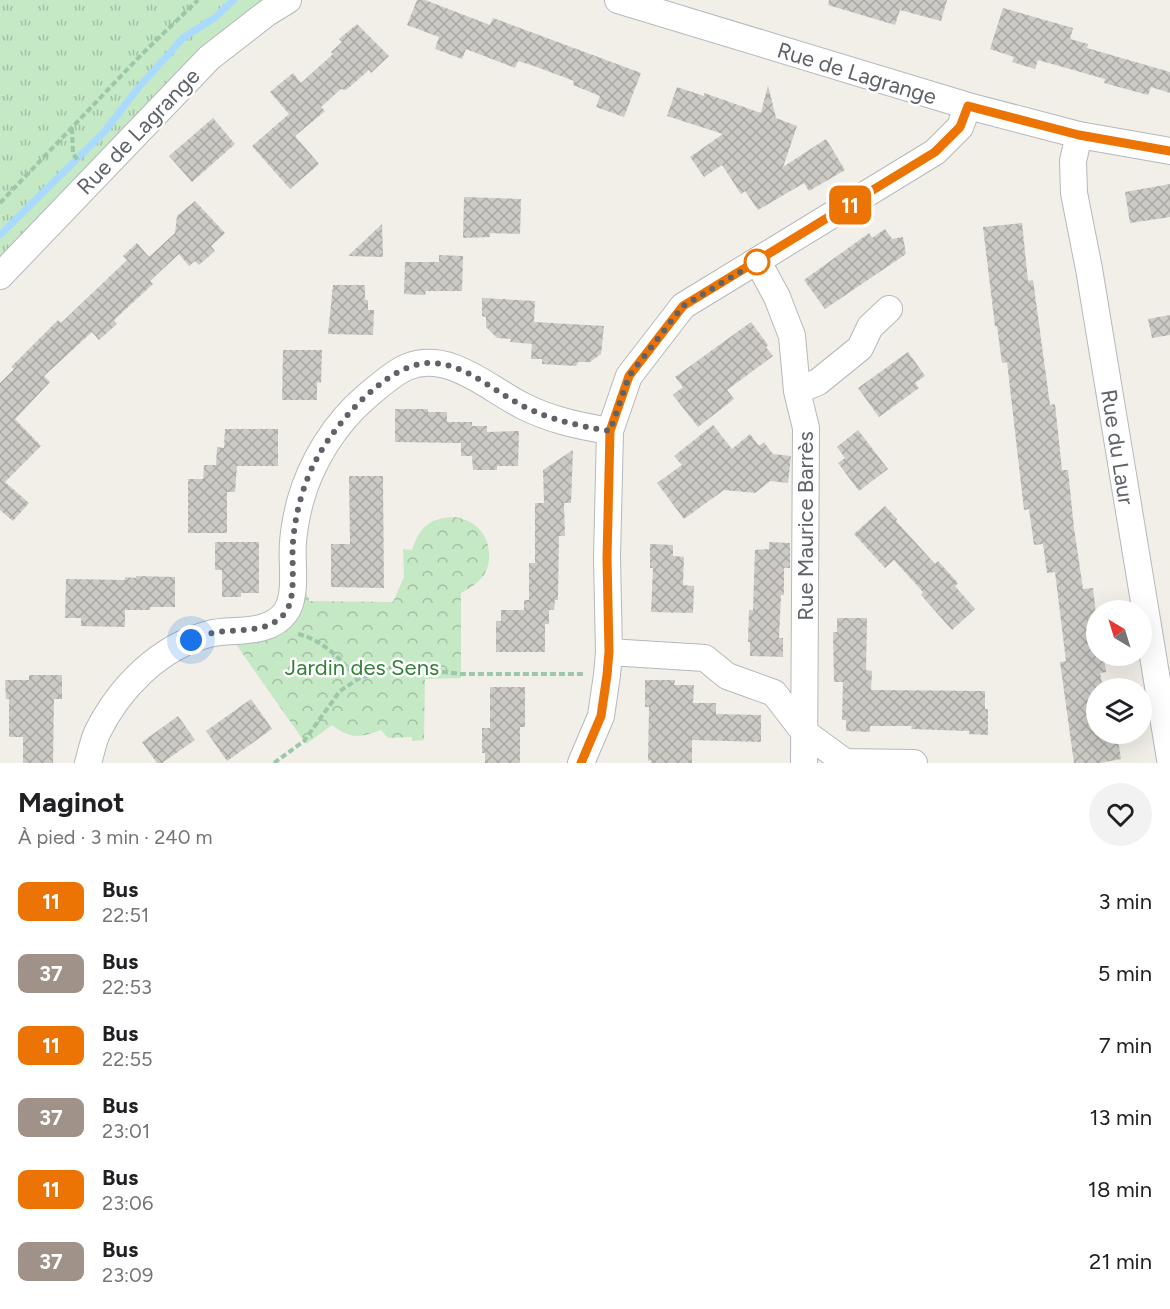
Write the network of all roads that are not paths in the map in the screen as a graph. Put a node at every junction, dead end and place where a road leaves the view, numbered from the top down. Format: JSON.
{"nodes":[{"id":1,"x":288,"y":0,"type":"edge"},
{"id":2,"x":618,"y":0,"type":"edge"},
{"id":3,"x":968,"y":106,"type":"junction"},
{"id":4,"x":1079,"y":135,"type":"junction"},
{"id":5,"x":1170,"y":151,"type":"edge"},
{"id":6,"x":758,"y":262,"type":"junction"},
{"id":7,"x":0,"y":276,"type":"edge"},
{"id":8,"x":889,"y":309,"type":"dead end"},
{"id":9,"x":797,"y":391,"type":"junction"},
{"id":10,"x":610,"y":431,"type":"junction"},
{"id":11,"x":608,"y":663,"type":"junction"},
{"id":12,"x":1166,"y":713,"type":"edge"},
{"id":13,"x":804,"y":732,"type":"junction"},
{"id":14,"x":1170,"y":759,"type":"edge"},
{"id":15,"x":88,"y":763,"type":"edge"},
{"id":16,"x":581,"y":763,"type":"edge"},
{"id":17,"x":804,"y":763,"type":"edge"},
{"id":18,"x":914,"y":763,"type":"edge"}],
"edges":[{"from":1,"to":7,"type":"street","name":"Rue de Lagrange"},
{"from":2,"to":3,"type":"street","name":"Rue de Lagrange"},
{"from":3,"to":4,"type":"street","name":"Rue de Lagrange"},
{"from":3,"to":6,"type":"street"},
{"from":4,"to":5,"type":"street","name":"Rue de Lagrange"},
{"from":4,"to":12,"type":"street","name":"Rue du Laur"},
{"from":6,"to":9,"type":"street","name":"Rue Maurice Barrès"},
{"from":6,"to":10,"type":"street"},
{"from":8,"to":9,"type":"street"},
{"from":9,"to":13,"type":"street","name":"Rue Maurice Barrès"},
{"from":10,"to":11,"type":"street"},
{"from":10,"to":15,"type":"street"},
{"from":11,"to":13,"type":"street"},
{"from":11,"to":16,"type":"street"},
{"from":12,"to":14,"type":"street","name":"Rue du Laur"},
{"from":13,"to":17,"type":"street","name":"Rue Maurice Barrès"},
{"from":13,"to":18,"type":"street"}]}
